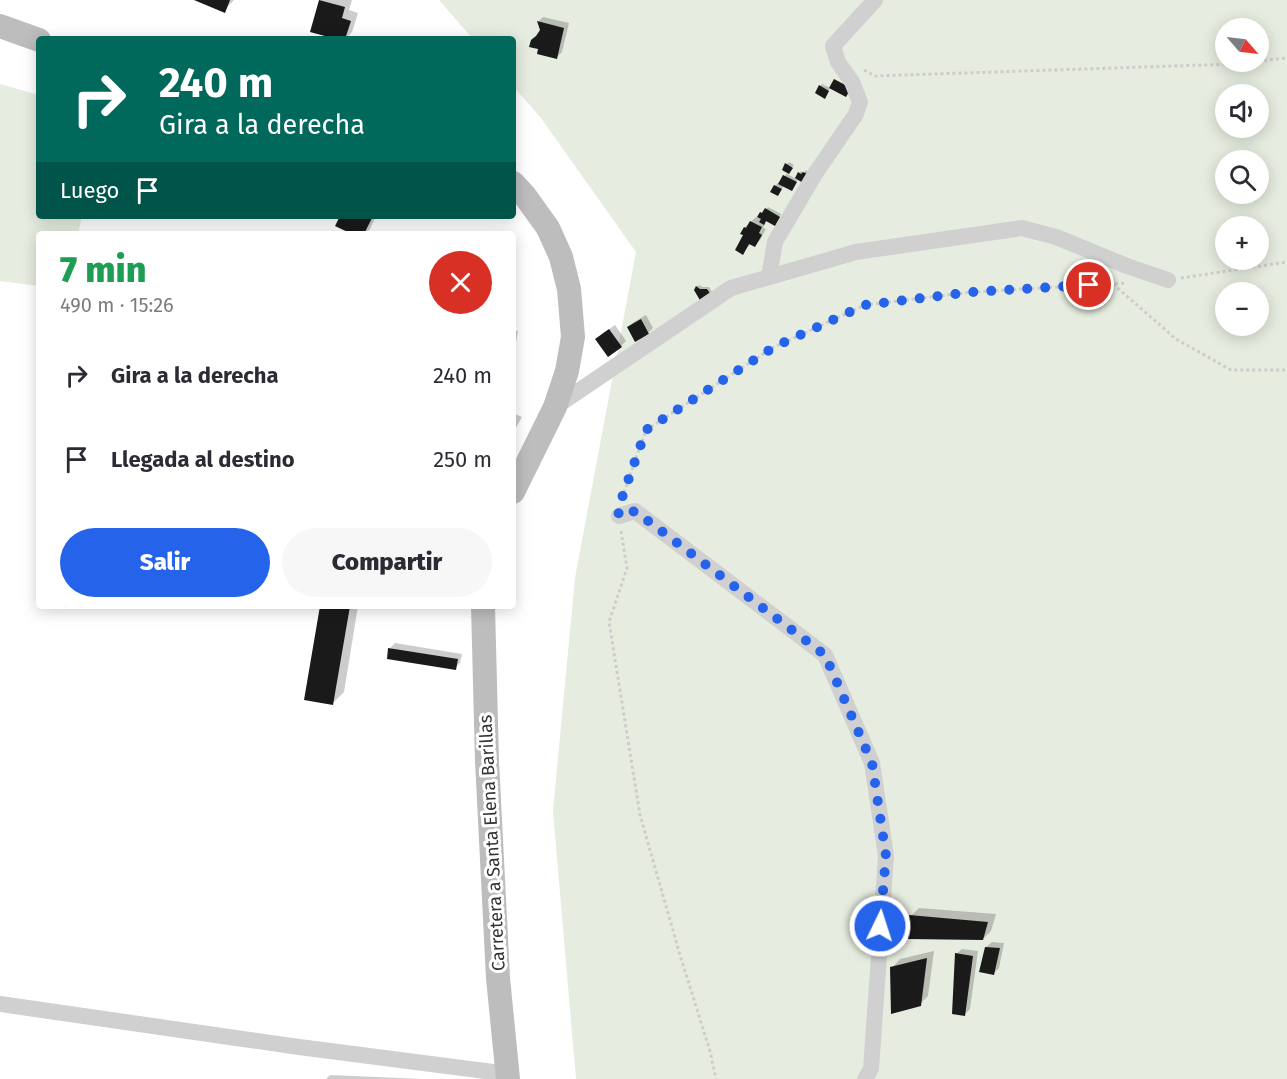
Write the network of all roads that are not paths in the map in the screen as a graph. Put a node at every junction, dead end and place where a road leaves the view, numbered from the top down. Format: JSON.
{"nodes":[{"id":1,"x":875,"y":0,"type":"edge"},
{"id":2,"x":0,"y":26,"type":"edge"},
{"id":3,"x":36,"y":39,"type":"edge"},
{"id":4,"x":516,"y":186,"type":"edge"},
{"id":5,"x":769,"y":277,"type":"junction"},
{"id":6,"x":1168,"y":280,"type":"road end"},
{"id":7,"x":555,"y":407,"type":"junction"},
{"id":8,"x":516,"y":486,"type":"edge"},
{"id":9,"x":619,"y":516,"type":"road end"},
{"id":10,"x":483,"y":609,"type":"edge"},
{"id":11,"x":0,"y":1004,"type":"edge"},
{"id":12,"x":508,"y":1078,"type":"edge"},
{"id":13,"x":865,"y":1079,"type":"edge"}],
"edges":[{"from":1,"to":5,"type":"street"},
{"from":2,"to":3,"type":"main road"},
{"from":4,"to":7,"type":"main road"},
{"from":5,"to":6,"type":"street"},
{"from":5,"to":7,"type":"street"},
{"from":7,"to":8,"type":"main road"},
{"from":9,"to":13,"type":"street"},
{"from":10,"to":12,"type":"main road","name":"Carretera a Santa Elena Barillas"},
{"from":11,"to":12,"type":"street"}]}
